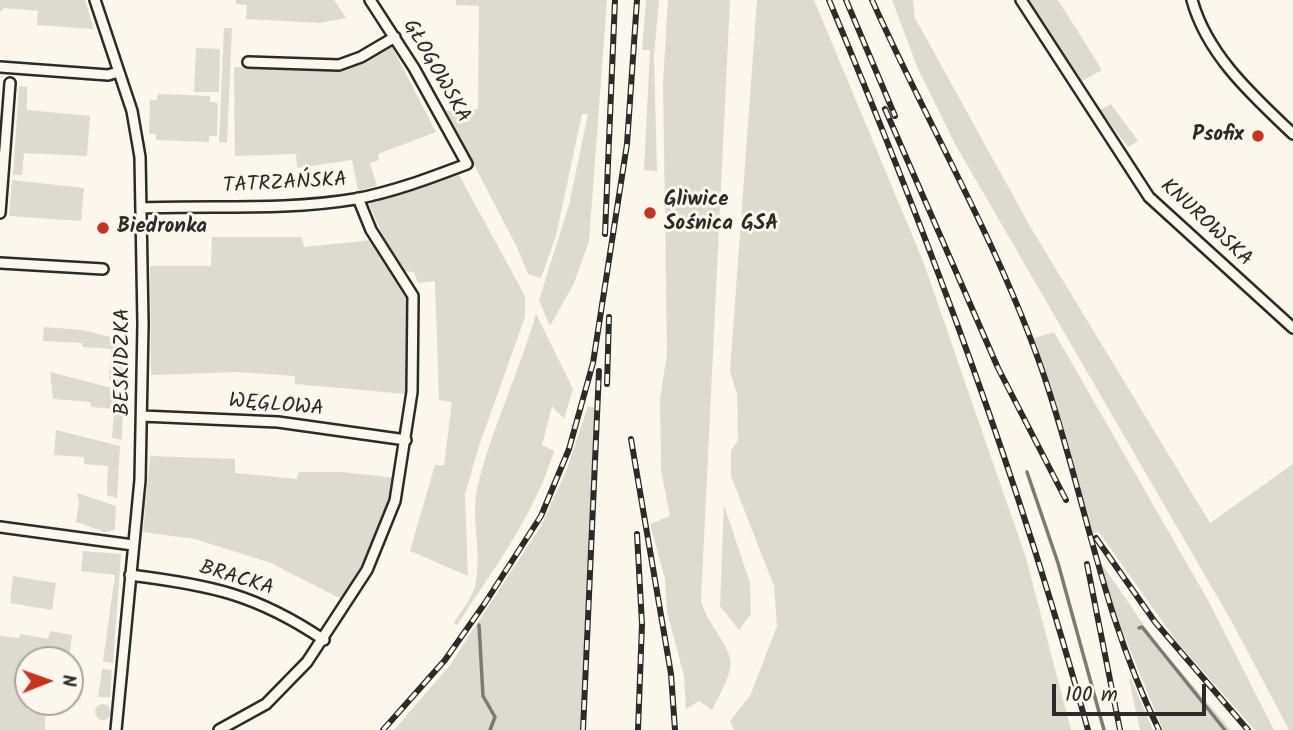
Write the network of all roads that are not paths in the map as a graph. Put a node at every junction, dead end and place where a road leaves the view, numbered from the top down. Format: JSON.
{"nodes":[{"id":1,"x":95,"y":0,"type":"edge"},
{"id":2,"x":370,"y":0,"type":"edge"},
{"id":3,"x":1021,"y":0,"type":"edge"},
{"id":4,"x":1192,"y":0,"type":"edge"},
{"id":5,"x":395,"y":37,"type":"junction"},
{"id":6,"x":248,"y":62,"type":"dead end"},
{"id":7,"x":0,"y":67,"type":"edge"},
{"id":8,"x":118,"y":72,"type":"junction"},
{"id":9,"x":10,"y":83,"type":"dead end"},
{"id":10,"x":1293,"y":134,"type":"edge"},
{"id":11,"x":467,"y":164,"type":"joint"},
{"id":12,"x":358,"y":198,"type":"junction"},
{"id":13,"x":141,"y":208,"type":"junction"},
{"id":14,"x":0,"y":213,"type":"edge"},
{"id":15,"x":0,"y":263,"type":"edge"},
{"id":16,"x":103,"y":269,"type":"dead end"},
{"id":17,"x":1293,"y":328,"type":"edge"},
{"id":18,"x":142,"y":416,"type":"junction"},
{"id":19,"x":406,"y":440,"type":"junction"},
{"id":20,"x":0,"y":527,"type":"edge"},
{"id":21,"x":133,"y":544,"type":"junction"},
{"id":22,"x":130,"y":575,"type":"junction"},
{"id":23,"x":324,"y":640,"type":"junction"},
{"id":24,"x":116,"y":730,"type":"edge"},
{"id":25,"x":219,"y":730,"type":"edge"}],
"edges":[{"from":1,"to":8,"type":"street","name":"BESKIDZKA"},
{"from":2,"to":5,"type":"street","name":"GŁOGOWSKA"},
{"from":3,"to":17,"type":"street","name":"KNUROWSKA"},
{"from":4,"to":10,"type":"street"},
{"from":5,"to":6,"type":"street"},
{"from":5,"to":11,"type":"street","name":"GŁOGOWSKA"},
{"from":7,"to":8,"type":"street"},
{"from":8,"to":13,"type":"street","name":"BESKIDZKA"},
{"from":9,"to":14,"type":"street"},
{"from":11,"to":12,"type":"street","name":"TATRZAŃSKA"},
{"from":12,"to":13,"type":"street","name":"TATRZAŃSKA"},
{"from":12,"to":19,"type":"street"},
{"from":13,"to":18,"type":"street","name":"BESKIDZKA"},
{"from":15,"to":16,"type":"street"},
{"from":18,"to":19,"type":"street","name":"WĘGLOWA"},
{"from":18,"to":21,"type":"street","name":"BESKIDZKA"},
{"from":19,"to":23,"type":"street"},
{"from":20,"to":21,"type":"street"},
{"from":21,"to":22,"type":"street","name":"BESKIDZKA"},
{"from":22,"to":23,"type":"street","name":"BRACKA"},
{"from":22,"to":24,"type":"street","name":"BESKIDZKA"},
{"from":23,"to":25,"type":"street"}]}
